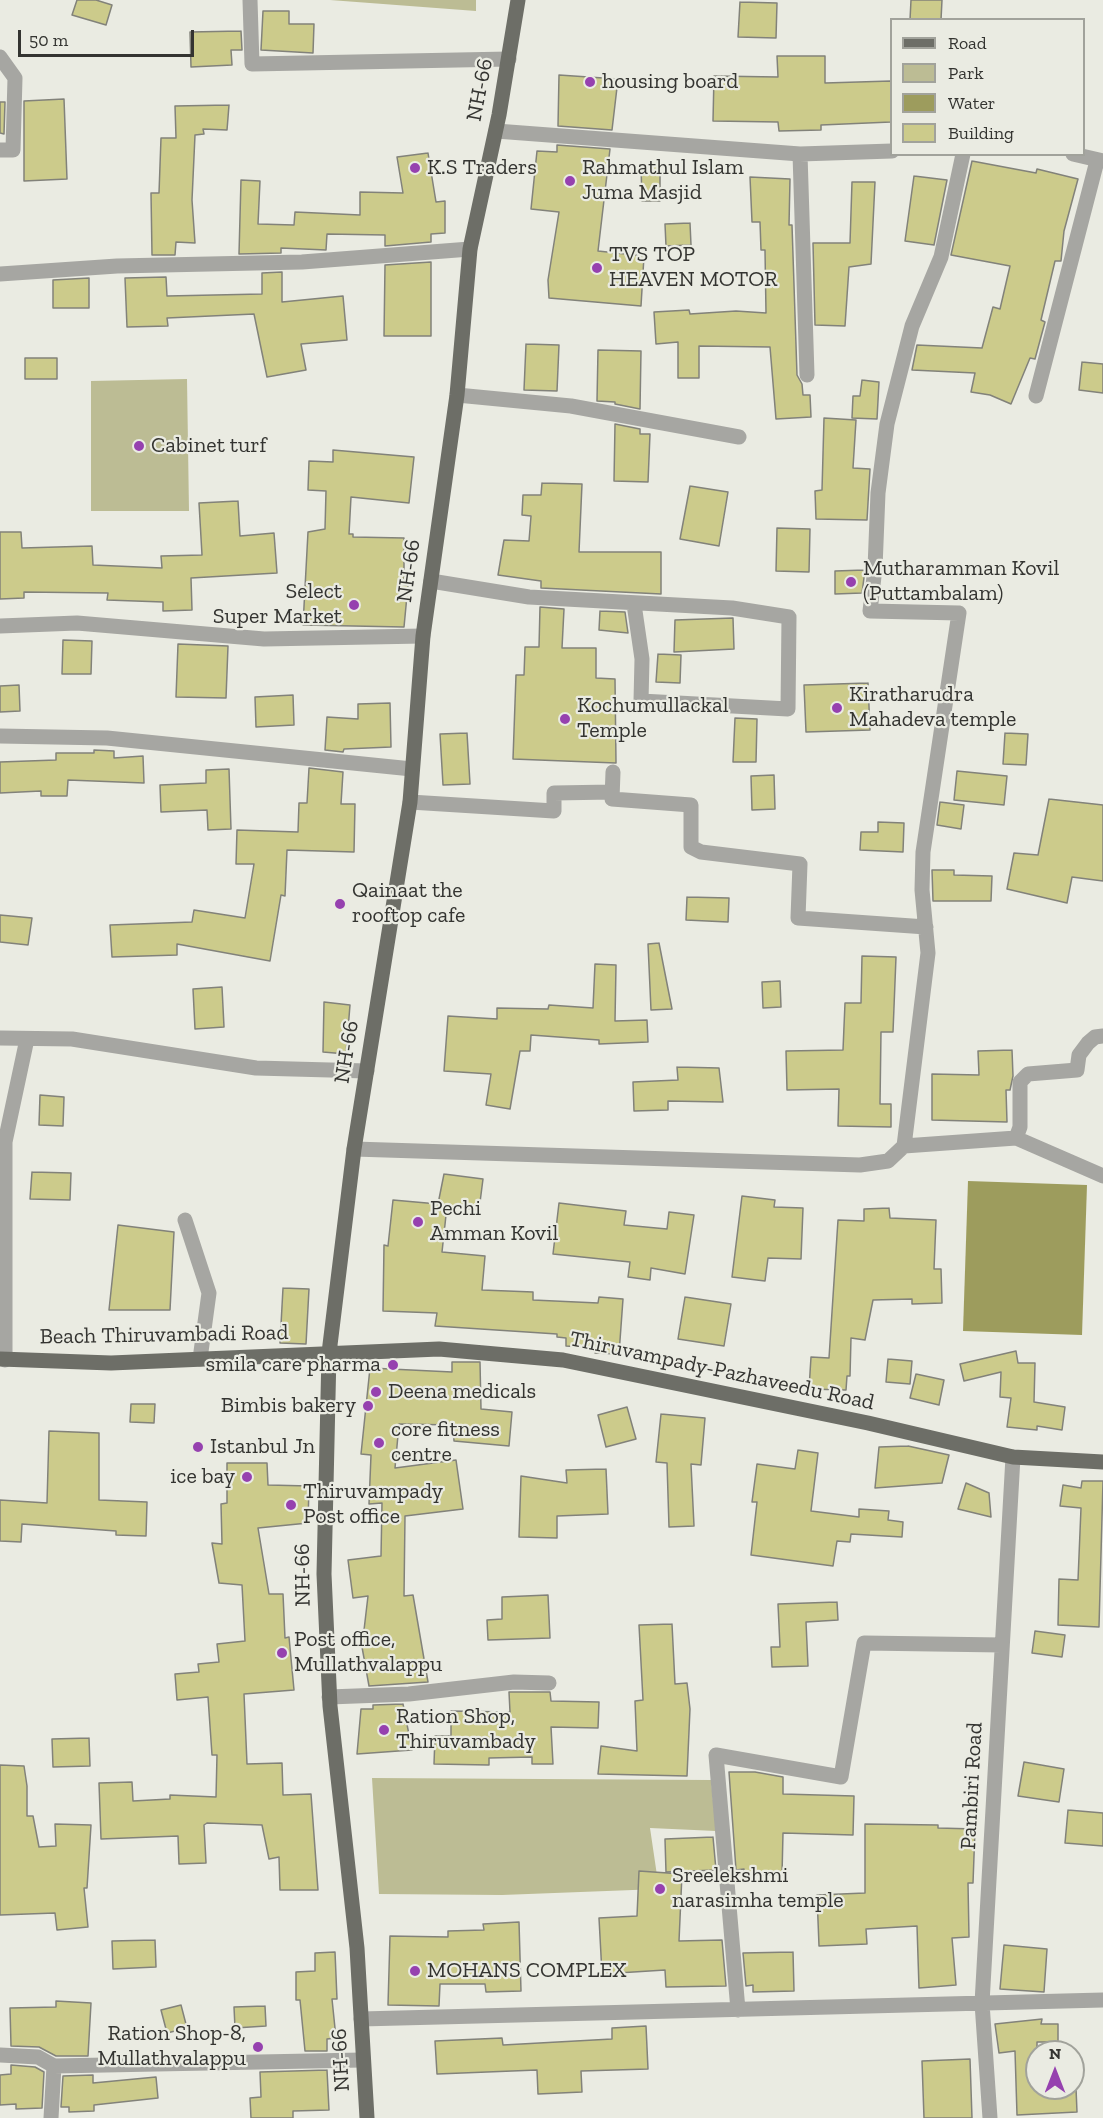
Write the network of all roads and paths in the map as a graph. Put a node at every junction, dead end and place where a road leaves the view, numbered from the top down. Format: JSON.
{"nodes":[{"id":1,"x":250,"y":0,"type":"edge"},
{"id":2,"x":518,"y":0,"type":"edge"},
{"id":3,"x":0,"y":57,"type":"edge"},
{"id":4,"x":509,"y":59,"type":"junction"},
{"id":5,"x":496,"y":131,"type":"junction"},
{"id":6,"x":0,"y":150,"type":"edge"},
{"id":7,"x":890,"y":151,"type":"edge"},
{"id":8,"x":800,"y":154,"type":"junction"},
{"id":9,"x":963,"y":156,"type":"edge"},
{"id":10,"x":1081,"y":156,"type":"edge"},
{"id":11,"x":1100,"y":161,"type":"edge"},
{"id":12,"x":470,"y":249,"type":"junction"},
{"id":13,"x":0,"y":274,"type":"edge"},
{"id":14,"x":807,"y":375,"type":"dead end"},
{"id":15,"x":457,"y":395,"type":"junction"},
{"id":16,"x":1036,"y":396,"type":"dead end"},
{"id":17,"x":739,"y":436,"type":"dead end"},
{"id":18,"x":431,"y":581,"type":"junction"},
{"id":19,"x":634,"y":604,"type":"junction"},
{"id":20,"x":0,"y":626,"type":"edge"},
{"id":21,"x":423,"y":636,"type":"junction"},
{"id":22,"x":0,"y":736,"type":"edge"},
{"id":23,"x":412,"y":769,"type":"junction"},
{"id":24,"x":613,"y":772,"type":"dead end"},
{"id":25,"x":612,"y":792,"type":"junction"},
{"id":26,"x":410,"y":802,"type":"junction"},
{"id":27,"x":926,"y":927,"type":"junction"},
{"id":28,"x":1103,"y":1036,"type":"edge"},
{"id":29,"x":0,"y":1038,"type":"edge"},
{"id":30,"x":27,"y":1039,"type":"junction"},
{"id":31,"x":367,"y":1071,"type":"junction"},
{"id":32,"x":1016,"y":1138,"type":"junction"},
{"id":33,"x":904,"y":1146,"type":"junction"},
{"id":34,"x":354,"y":1149,"type":"junction"},
{"id":35,"x":1103,"y":1176,"type":"edge"},
{"id":36,"x":185,"y":1220,"type":"dead end"},
{"id":37,"x":329,"y":1353,"type":"junction"},
{"id":38,"x":3,"y":1359,"type":"edge"},
{"id":39,"x":200,"y":1359,"type":"junction"},
{"id":40,"x":1013,"y":1457,"type":"junction"},
{"id":41,"x":1103,"y":1462,"type":"edge"},
{"id":42,"x":1002,"y":1645,"type":"junction"},
{"id":43,"x":549,"y":1683,"type":"dead end"},
{"id":44,"x":329,"y":1697,"type":"junction"},
{"id":45,"x":1103,"y":2000,"type":"edge"},
{"id":46,"x":982,"y":2003,"type":"junction"},
{"id":47,"x":738,"y":2010,"type":"junction"},
{"id":48,"x":361,"y":2019,"type":"junction"},
{"id":49,"x":0,"y":2055,"type":"edge"},
{"id":50,"x":362,"y":2060,"type":"junction"},
{"id":51,"x":54,"y":2066,"type":"junction"},
{"id":52,"x":51,"y":2118,"type":"edge"},
{"id":53,"x":367,"y":2118,"type":"edge"},
{"id":54,"x":990,"y":2118,"type":"edge"}],
"edges":[{"from":1,"to":4,"type":"street"},
{"from":2,"to":4,"type":"main road","name":"NH-66"},
{"from":3,"to":6,"type":"street"},
{"from":4,"to":5,"type":"main road","name":"NH-66"},
{"from":5,"to":8,"type":"street"},
{"from":5,"to":12,"type":"main road","name":"NH-66"},
{"from":7,"to":8,"type":"street"},
{"from":8,"to":14,"type":"street"},
{"from":9,"to":27,"type":"street"},
{"from":10,"to":11,"type":"street"},
{"from":11,"to":16,"type":"street"},
{"from":12,"to":13,"type":"street"},
{"from":12,"to":15,"type":"main road","name":"NH-66"},
{"from":15,"to":17,"type":"street"},
{"from":15,"to":18,"type":"main road","name":"NH-66"},
{"from":18,"to":19,"type":"street"},
{"from":18,"to":21,"type":"main road","name":"NH-66"},
{"from":19,"to":19,"type":"street"},
{"from":20,"to":21,"type":"street"},
{"from":21,"to":23,"type":"main road","name":"NH-66"},
{"from":22,"to":23,"type":"street"},
{"from":23,"to":26,"type":"main road","name":"NH-66"},
{"from":24,"to":25,"type":"street"},
{"from":25,"to":26,"type":"street"},
{"from":25,"to":27,"type":"street"},
{"from":26,"to":31,"type":"main road","name":"NH-66"},
{"from":27,"to":33,"type":"street"},
{"from":28,"to":32,"type":"street"},
{"from":29,"to":30,"type":"street"},
{"from":30,"to":31,"type":"street"},
{"from":30,"to":38,"type":"street"},
{"from":31,"to":34,"type":"main road","name":"NH-66"},
{"from":32,"to":33,"type":"street"},
{"from":32,"to":35,"type":"street"},
{"from":33,"to":34,"type":"street"},
{"from":34,"to":37,"type":"main road","name":"NH-66"},
{"from":36,"to":39,"type":"street"},
{"from":37,"to":39,"type":"main road","name":"Beach Thiruvambadi Road"},
{"from":37,"to":40,"type":"main road","name":"Thiruvampady-Pazhaveedu Road"},
{"from":37,"to":44,"type":"main road","name":"NH-66"},
{"from":38,"to":39,"type":"main road","name":"Beach Thiruvambadi Road"},
{"from":40,"to":41,"type":"main road","name":"Thiruvampady-Pazhaveedu Road"},
{"from":40,"to":42,"type":"street","name":"Pambiri Road"},
{"from":42,"to":46,"type":"street","name":"Pambiri Road"},
{"from":42,"to":47,"type":"street"},
{"from":43,"to":44,"type":"street"},
{"from":44,"to":48,"type":"main road","name":"NH-66"},
{"from":45,"to":46,"type":"street"},
{"from":46,"to":47,"type":"street"},
{"from":46,"to":54,"type":"street","name":"Pambiri Road"},
{"from":47,"to":48,"type":"street"},
{"from":48,"to":50,"type":"main road","name":"NH-66"},
{"from":49,"to":51,"type":"street"},
{"from":50,"to":51,"type":"street"},
{"from":50,"to":53,"type":"main road","name":"NH-66"},
{"from":51,"to":52,"type":"street"}]}
